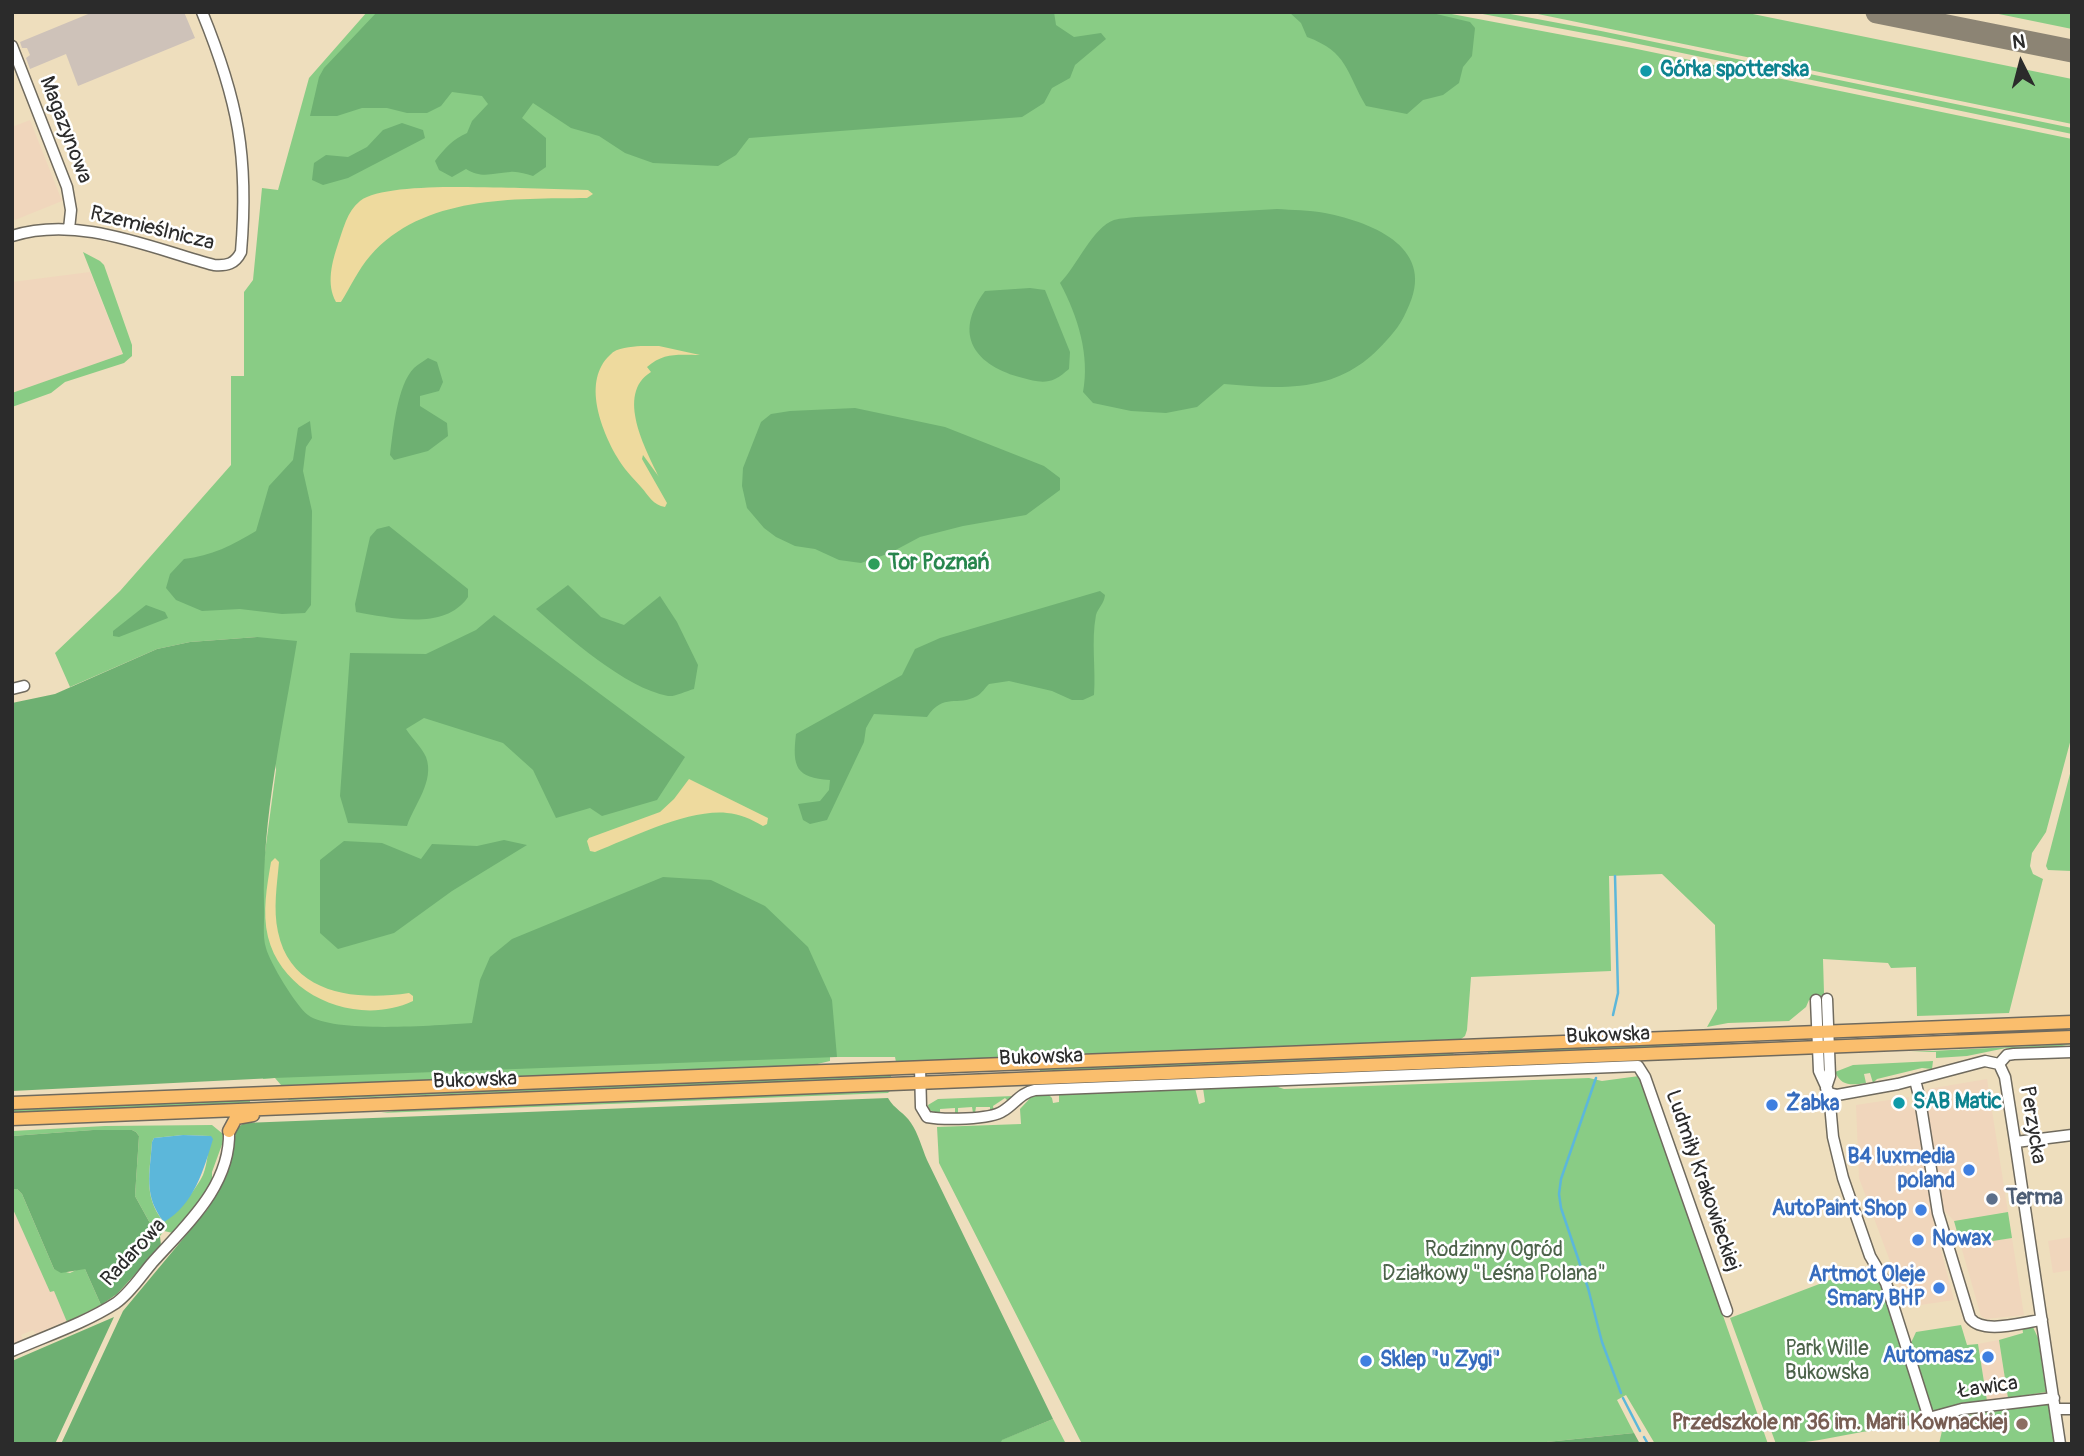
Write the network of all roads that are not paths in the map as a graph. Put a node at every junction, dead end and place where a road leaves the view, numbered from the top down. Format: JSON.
{"nodes":[{"id":1,"x":202,"y":12,"type":"edge"},
{"id":2,"x":12,"y":46,"type":"edge"},
{"id":3,"x":69,"y":229,"type":"junction"},
{"id":4,"x":12,"y":236,"type":"edge"},
{"id":5,"x":1821,"y":1000,"type":"dead end"},
{"id":6,"x":2072,"y":1021,"type":"edge"},
{"id":7,"x":1823,"y":1031,"type":"junction"},
{"id":8,"x":2072,"y":1037,"type":"edge"},
{"id":9,"x":1823,"y":1046,"type":"junction"},
{"id":10,"x":2072,"y":1052,"type":"edge"},
{"id":11,"x":1999,"y":1064,"type":"junction"},
{"id":12,"x":920,"y":1067,"type":"junction"},
{"id":13,"x":1915,"y":1080,"type":"junction"},
{"id":14,"x":921,"y":1082,"type":"junction"},
{"id":15,"x":1827,"y":1090,"type":"junction"},
{"id":16,"x":270,"y":1092,"type":"junction"},
{"id":17,"x":406,"y":1102,"type":"junction"},
{"id":18,"x":12,"y":1103,"type":"edge"},
{"id":19,"x":270,"y":1108,"type":"junction"},
{"id":20,"x":124,"y":1114,"type":"junction"},
{"id":21,"x":12,"y":1119,"type":"edge"},
{"id":22,"x":229,"y":1131,"type":"junction"},
{"id":23,"x":2072,"y":1135,"type":"edge"},
{"id":24,"x":2015,"y":1142,"type":"junction"},
{"id":25,"x":1727,"y":1311,"type":"dead end"},
{"id":26,"x":2042,"y":1320,"type":"junction"},
{"id":27,"x":12,"y":1351,"type":"edge"},
{"id":28,"x":2054,"y":1404,"type":"junction"},
{"id":29,"x":2072,"y":1409,"type":"edge"},
{"id":30,"x":2060,"y":1444,"type":"edge"}],
"edges":[{"from":1,"to":3,"type":"street","name":"Rzemieślnicza"},
{"from":2,"to":3,"type":"street","name":"Magazynowa"},
{"from":3,"to":4,"type":"street","name":"Rzemieślnicza"},
{"from":5,"to":7,"type":"street"},
{"from":6,"to":7,"type":"main road","name":"Bukowska"},
{"from":7,"to":9,"type":"street"},
{"from":7,"to":12,"type":"main road","name":"Bukowska"},
{"from":8,"to":9,"type":"main road","name":"Bukowska"},
{"from":9,"to":14,"type":"main road","name":"Bukowska"},
{"from":9,"to":15,"type":"street"},
{"from":10,"to":11,"type":"street"},
{"from":11,"to":13,"type":"street"},
{"from":11,"to":24,"type":"street","name":"Perzycka"},
{"from":12,"to":14,"type":"street"},
{"from":12,"to":16,"type":"main road","name":"Bukowska"},
{"from":13,"to":15,"type":"street"},
{"from":13,"to":26,"type":"street"},
{"from":14,"to":17,"type":"main road","name":"Bukowska"},
{"from":14,"to":25,"type":"street","name":"Ludmiły Krakowieckiej"},
{"from":15,"to":28,"type":"street","name":"Ławica"},
{"from":16,"to":18,"type":"main road","name":"Bukowska"},
{"from":16,"to":19,"type":"main road"},
{"from":17,"to":19,"type":"main road","name":"Bukowska"},
{"from":17,"to":22,"type":"main road"},
{"from":19,"to":20,"type":"main road","name":"Bukowska"},
{"from":20,"to":21,"type":"main road","name":"Bukowska"},
{"from":20,"to":22,"type":"main road"},
{"from":22,"to":27,"type":"street","name":"Radarowa"},
{"from":23,"to":24,"type":"street"},
{"from":24,"to":26,"type":"street","name":"Perzycka"},
{"from":26,"to":28,"type":"street","name":"Perzycka"},
{"from":28,"to":29,"type":"street","name":"Ławica"},
{"from":28,"to":30,"type":"street","name":"Perzycka"}]}
